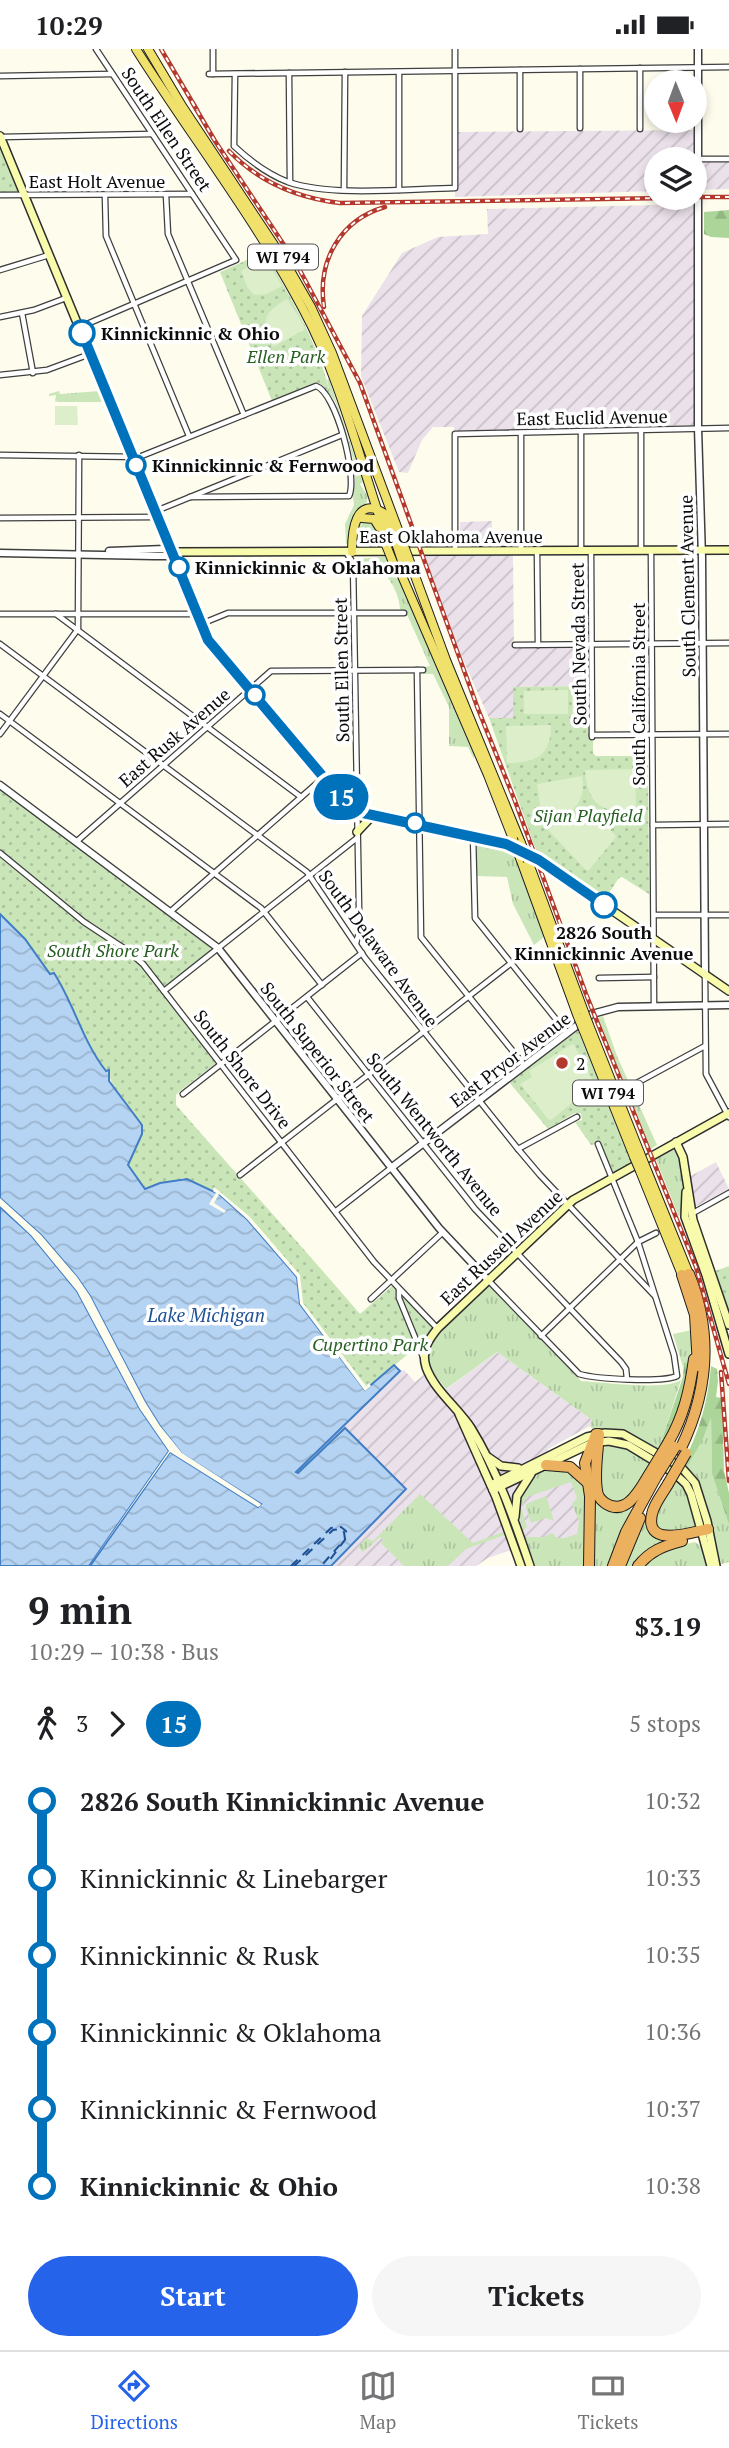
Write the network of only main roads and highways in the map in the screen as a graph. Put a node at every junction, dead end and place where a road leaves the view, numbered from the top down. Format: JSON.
{"nodes":[{"id":1,"x":136,"y":49,"type":"edge"},
{"id":2,"x":148,"y":49,"type":"edge"},
{"id":3,"x":0,"y":136,"type":"edge"},
{"id":4,"x":353,"y":438,"type":"junction"},
{"id":5,"x":381,"y":485,"type":"junction"},
{"id":6,"x":378,"y":510,"type":"junction"},
{"id":7,"x":361,"y":517,"type":"junction"},
{"id":8,"x":391,"y":538,"type":"junction"},
{"id":9,"x":729,"y":550,"type":"edge"},
{"id":10,"x":173,"y":552,"type":"junction"},
{"id":11,"x":353,"y":552,"type":"junction"},
{"id":12,"x":402,"y":568,"type":"junction"},
{"id":13,"x":373,"y":815,"type":"junction"},
{"id":14,"x":357,"y":835,"type":"road end"},
{"id":15,"x":517,"y":841,"type":"junction"},
{"id":16,"x":729,"y":991,"type":"edge"},
{"id":17,"x":728,"y":1115,"type":"edge"},
{"id":18,"x":676,"y":1142,"type":"junction"},
{"id":19,"x":709,"y":1273,"type":"junction"},
{"id":20,"x":685,"y":1275,"type":"junction"},
{"id":21,"x":729,"y":1325,"type":"edge"},
{"id":22,"x":728,"y":1349,"type":"edge"},
{"id":23,"x":458,"y":1413,"type":"junction"},
{"id":24,"x":596,"y":1438,"type":"junction"},
{"id":25,"x":677,"y":1448,"type":"junction"},
{"id":26,"x":485,"y":1453,"type":"junction"},
{"id":27,"x":546,"y":1465,"type":"junction"},
{"id":28,"x":522,"y":1468,"type":"junction"},
{"id":29,"x":535,"y":1469,"type":"junction"},
{"id":30,"x":659,"y":1479,"type":"junction"},
{"id":31,"x":588,"y":1484,"type":"junction"},
{"id":32,"x":495,"y":1486,"type":"junction"},
{"id":33,"x":515,"y":1521,"type":"junction"},
{"id":34,"x":705,"y":1532,"type":"junction"},
{"id":35,"x":521,"y":1566,"type":"edge"},
{"id":36,"x":530,"y":1566,"type":"edge"},
{"id":37,"x":589,"y":1566,"type":"edge"},
{"id":38,"x":613,"y":1566,"type":"edge"},
{"id":39,"x":620,"y":1566,"type":"edge"},
{"id":40,"x":638,"y":1566,"type":"edge"},
{"id":41,"x":710,"y":1566,"type":"edge"},
{"id":42,"x":716,"y":1566,"type":"edge"}],
"edges":[{"from":1,"to":4,"type":"main road","number":"WI 794"},
{"from":2,"to":5,"type":"main road","number":"WI 794"},
{"from":3,"to":10,"type":"main road"},
{"from":4,"to":6,"type":"main road","number":"WI 794"},
{"from":4,"to":7,"type":"main road"},
{"from":5,"to":6,"type":"main road"},
{"from":5,"to":8,"type":"main road","number":"WI 794"},
{"from":6,"to":7,"type":"main road"},
{"from":6,"to":8,"type":"main road","number":"WI 794"},
{"from":7,"to":8,"type":"main road"},
{"from":7,"to":11,"type":"main road"},
{"from":8,"to":12,"type":"main road","number":"WI 794","bridge":true},
{"from":8,"to":12,"type":"main road","number":"WI 794","bridge":true},
{"from":9,"to":11,"type":"main road","name":"East Oklahoma Avenue"},
{"from":10,"to":11,"type":"main road","name":"East Oklahoma Avenue"},
{"from":10,"to":13,"type":"main road"},
{"from":12,"to":15,"type":"main road","number":"WI 794"},
{"from":12,"to":15,"type":"main road","number":"WI 794"},
{"from":13,"to":14,"type":"main road"},
{"from":13,"to":16,"type":"main road"},
{"from":15,"to":20,"type":"main road","number":"WI 794","bridge":true},
{"from":17,"to":18,"type":"main road","name":"East Russell Avenue"},
{"from":18,"to":19,"type":"main road"},
{"from":18,"to":23,"type":"main road","name":"East Russell Avenue"},
{"from":19,"to":21,"type":"main road"},
{"from":19,"to":22,"type":"main road"},
{"from":20,"to":25,"type":"highway","number":"WI 794"},
{"from":20,"to":25,"type":"highway","number":"WI 794"},
{"from":23,"to":26,"type":"main road"},
{"from":23,"to":32,"type":"main road"},
{"from":24,"to":27,"type":"main road"},
{"from":24,"to":28,"type":"main road"},
{"from":24,"to":30,"type":"highway"},
{"from":24,"to":31,"type":"highway"},
{"from":24,"to":34,"type":"main road"},
{"from":25,"to":30,"type":"highway","number":"WI 794","bridge":true},
{"from":26,"to":28,"type":"main road"},
{"from":26,"to":32,"type":"main road"},
{"from":27,"to":29,"type":"main road"},
{"from":27,"to":31,"type":"highway"},
{"from":28,"to":32,"type":"main road"},
{"from":29,"to":32,"type":"main road"},
{"from":29,"to":33,"type":"main road"},
{"from":30,"to":34,"type":"highway"},
{"from":30,"to":38,"type":"highway","number":"WI 794"},
{"from":30,"to":39,"type":"highway","number":"WI 794"},
{"from":31,"to":37,"type":"highway"},
{"from":32,"to":33,"type":"main road"},
{"from":32,"to":35,"type":"main road"},
{"from":33,"to":36,"type":"main road"},
{"from":34,"to":40,"type":"highway"},
{"from":34,"to":41,"type":"main road"},
{"from":34,"to":42,"type":"main road"}]}
